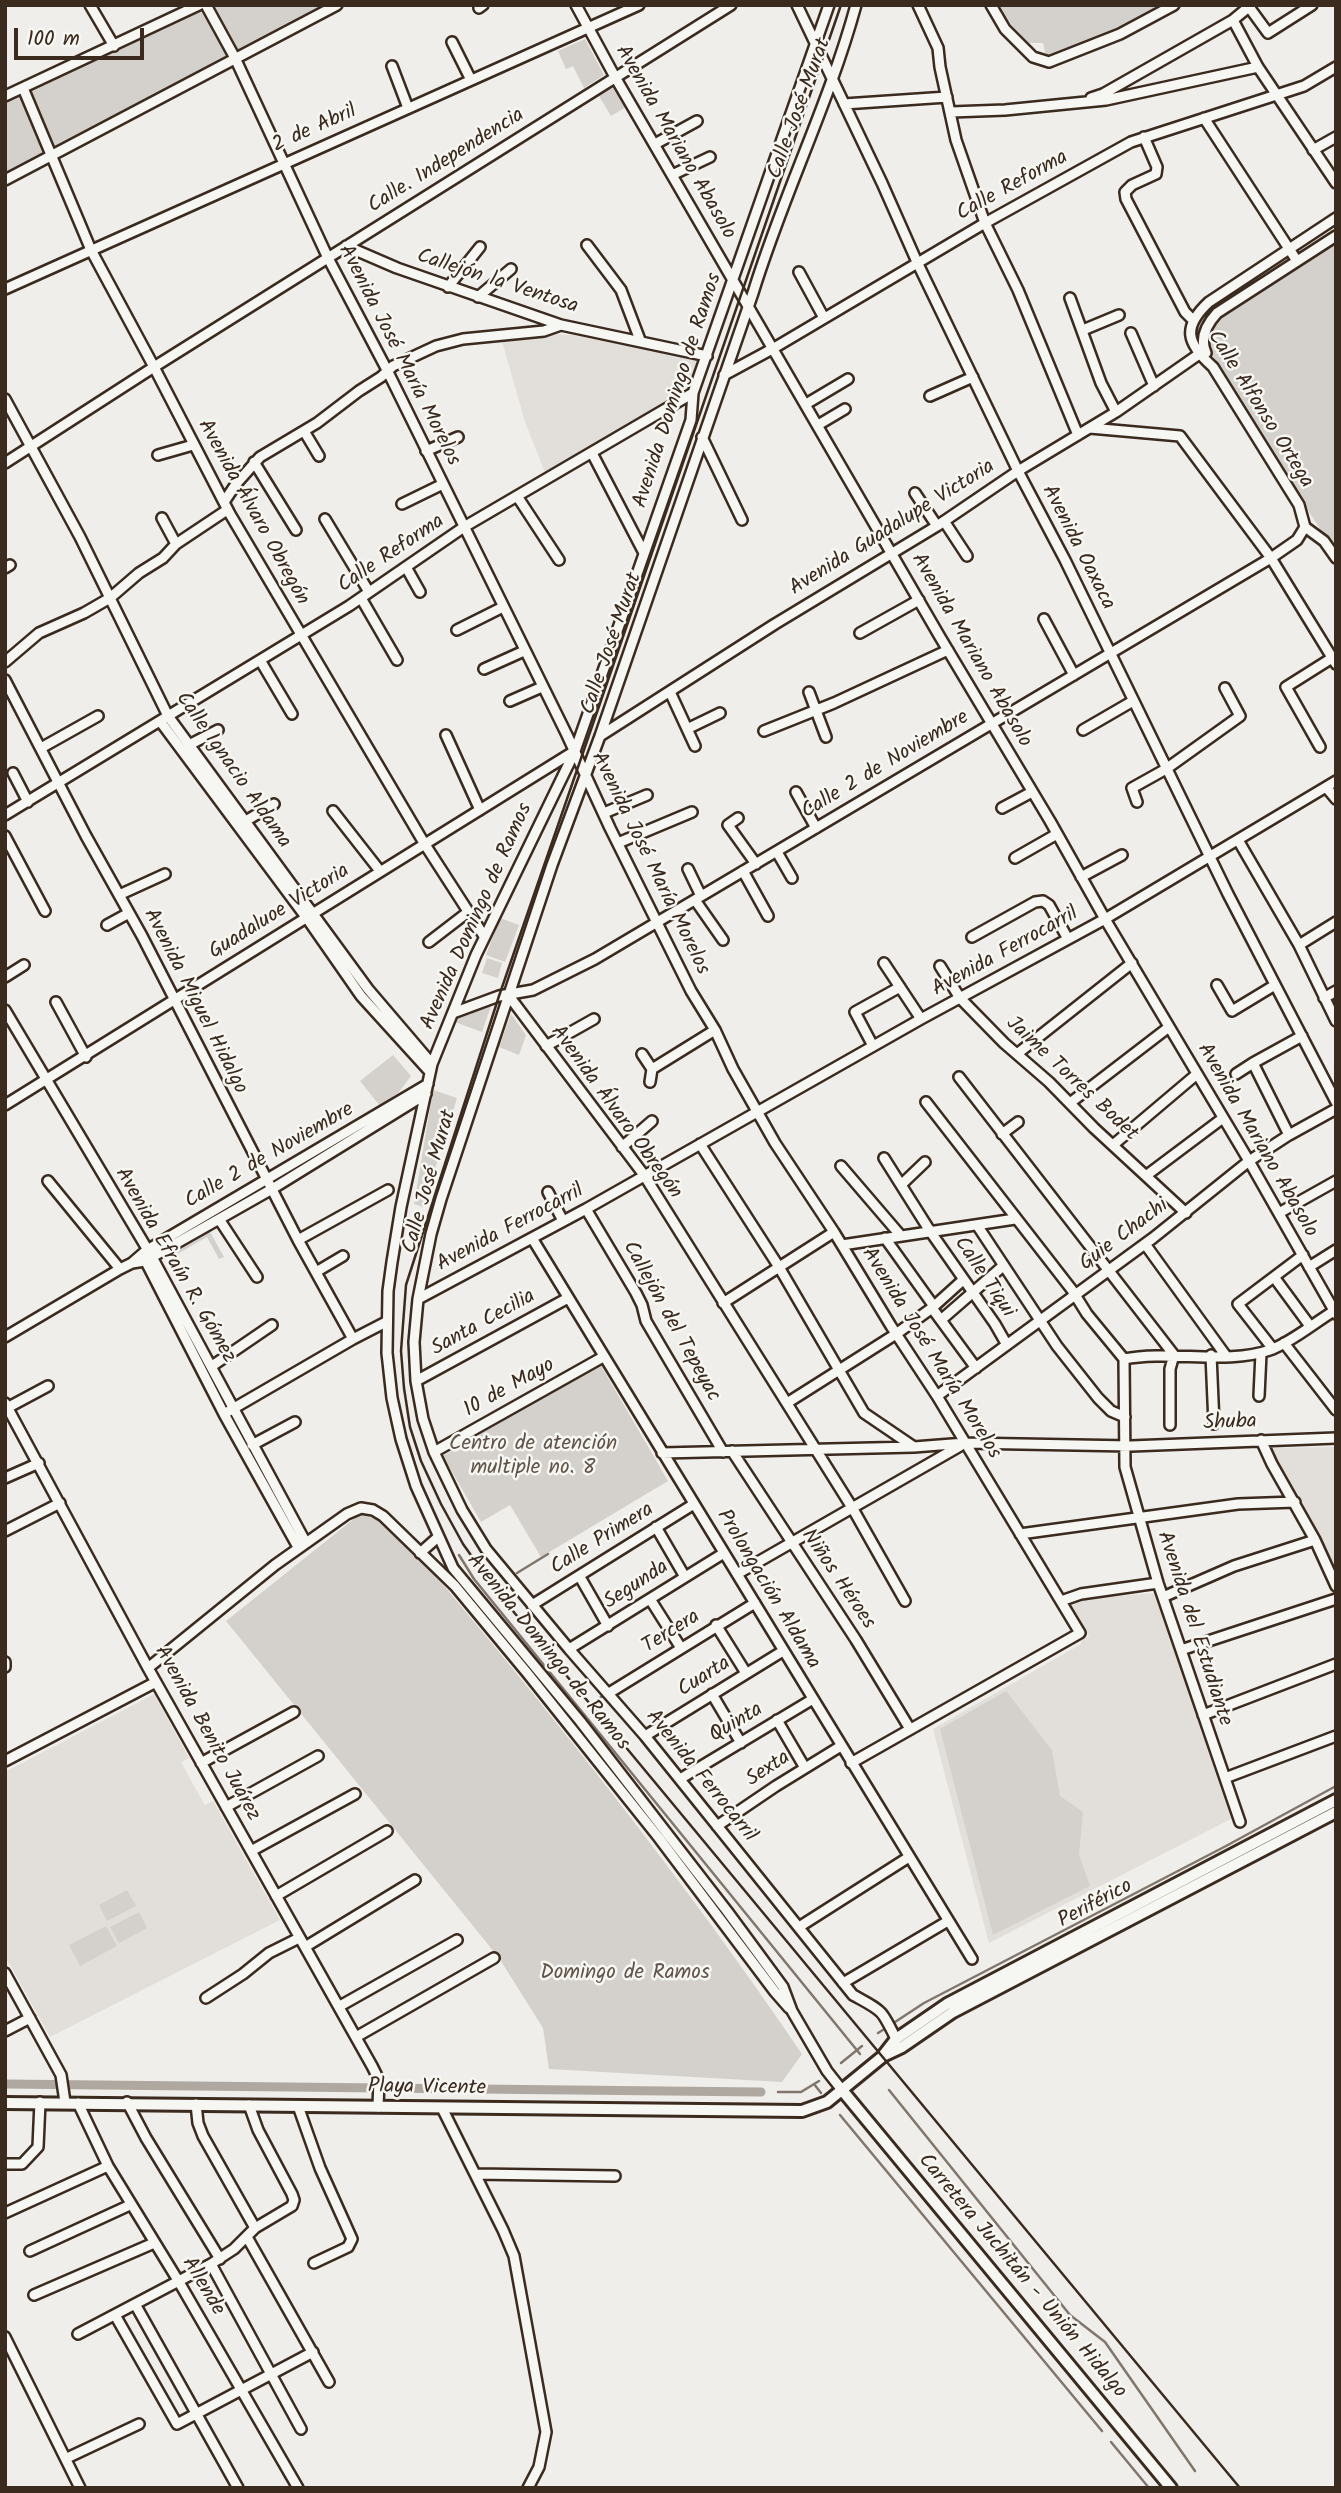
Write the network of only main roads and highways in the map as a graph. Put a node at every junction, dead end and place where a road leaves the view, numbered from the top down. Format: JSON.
{"nodes":[{"id":1,"x":1336,"y":1800,"type":"edge"},
{"id":2,"x":1336,"y":1812,"type":"edge"},
{"id":3,"x":882,"y":2057,"type":"junction"},
{"id":4,"x":842,"y":2090,"type":"junction"},
{"id":5,"x":5,"y":2103,"type":"edge"},
{"id":6,"x":1171,"y":2488,"type":"edge"}],
"edges":[{"from":1,"to":3,"type":"main road","name":"Periférico"},
{"from":2,"to":3,"type":"main road","name":"Periférico"},
{"from":3,"to":4,"type":"main road","name":"Periférico"},
{"from":4,"to":5,"type":"main road","name":"Playa Vicente"},
{"from":4,"to":6,"type":"main road","name":"Carretera Juchitán - Unión Hidalgo"}]}
